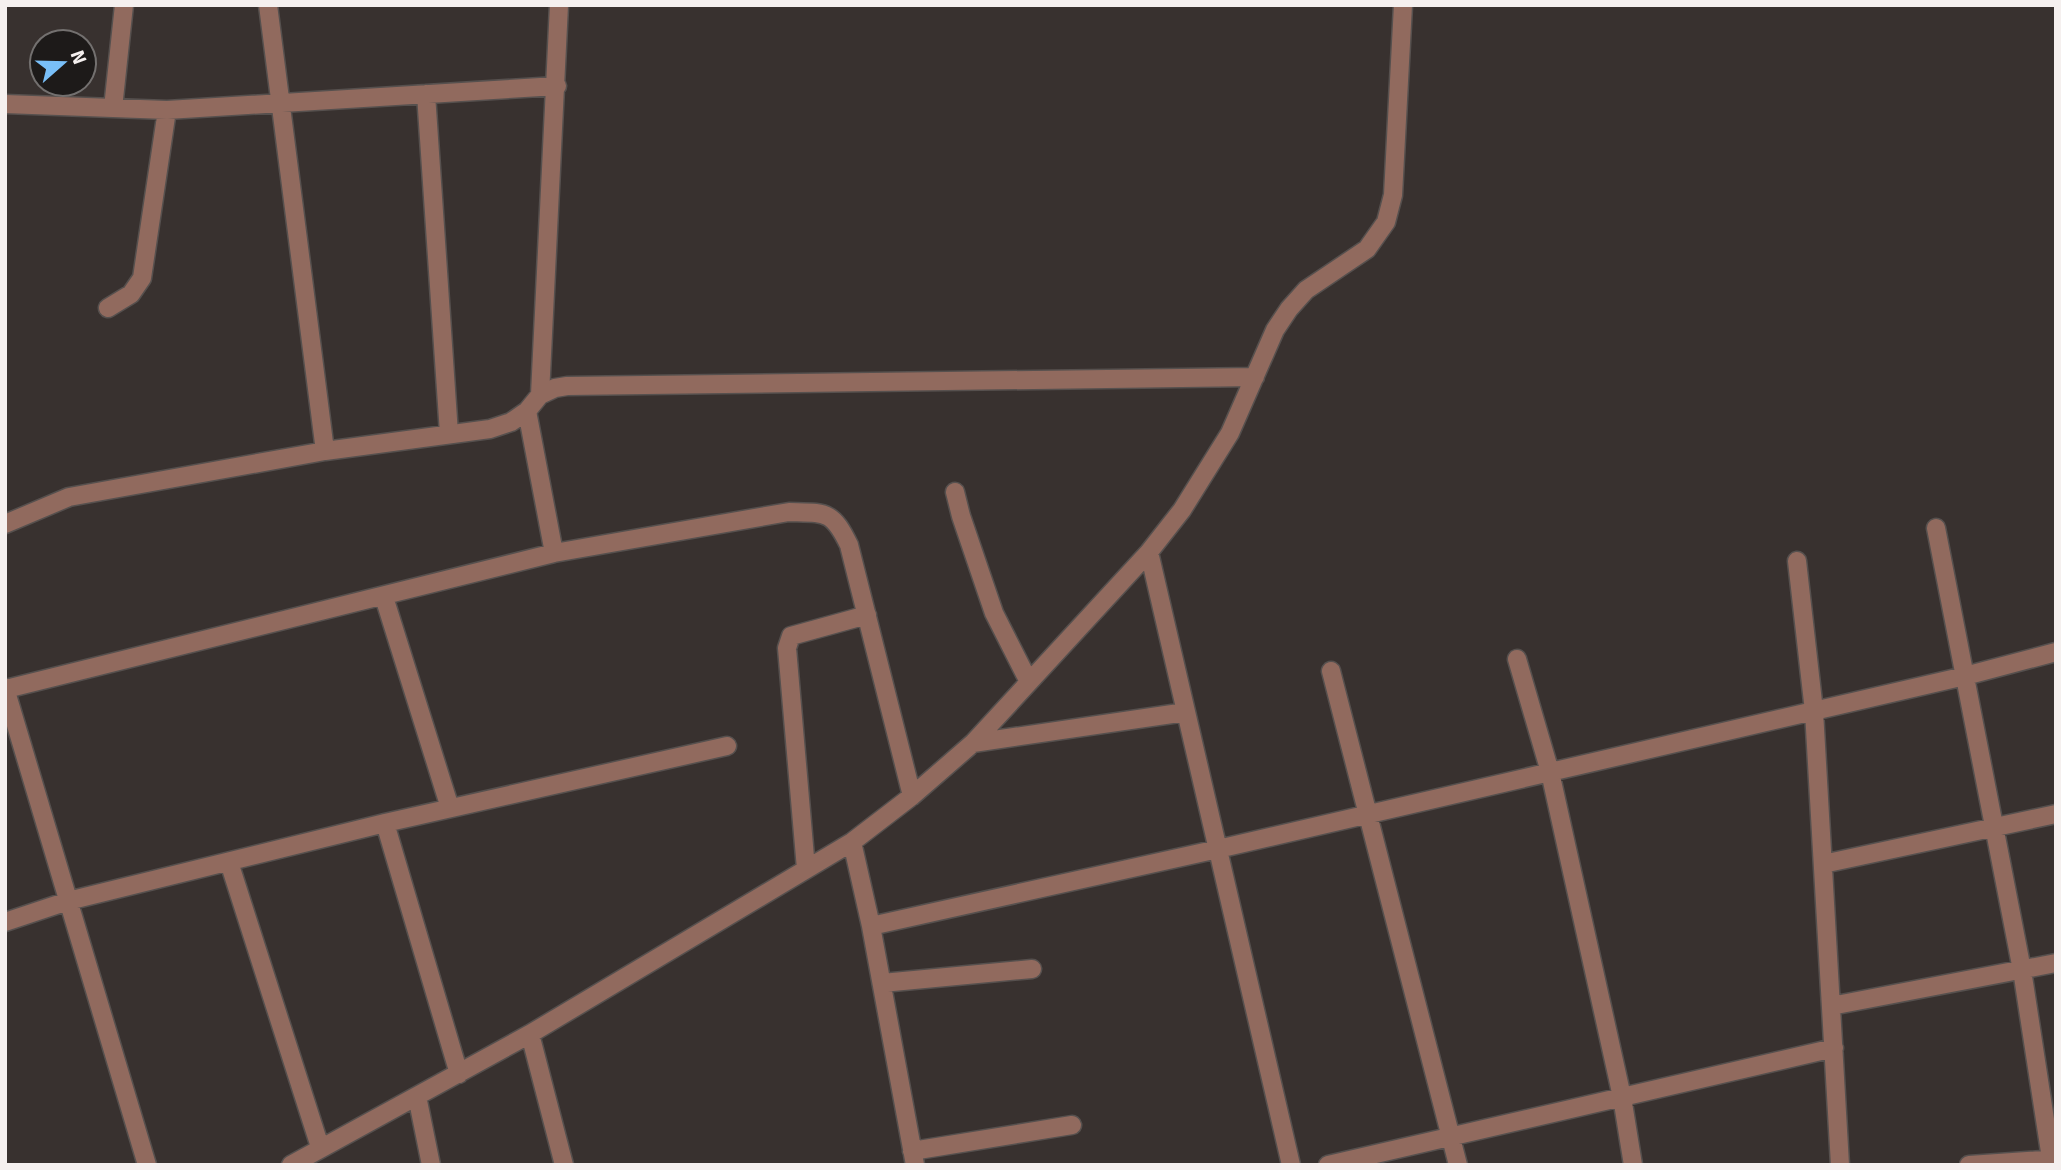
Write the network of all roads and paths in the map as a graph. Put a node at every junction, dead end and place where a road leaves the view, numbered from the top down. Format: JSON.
{"nodes":[{"id":1,"x":124,"y":5,"type":"edge"},
{"id":2,"x":268,"y":5,"type":"edge"},
{"id":3,"x":559,"y":5,"type":"edge"},
{"id":4,"x":1403,"y":5,"type":"edge"},
{"id":5,"x":557,"y":86,"type":"junction"},
{"id":6,"x":426,"y":94,"type":"junction"},
{"id":7,"x":281,"y":103,"type":"junction"},
{"id":8,"x":5,"y":104,"type":"edge"},
{"id":9,"x":113,"y":108,"type":"junction"},
{"id":10,"x":167,"y":110,"type":"junction"},
{"id":11,"x":108,"y":308,"type":"dead end"},
{"id":12,"x":1255,"y":377,"type":"junction"},
{"id":13,"x":540,"y":395,"type":"junction"},
{"id":14,"x":527,"y":411,"type":"junction"},
{"id":15,"x":449,"y":434,"type":"junction"},
{"id":16,"x":325,"y":451,"type":"junction"},
{"id":17,"x":955,"y":492,"type":"dead end"},
{"id":18,"x":5,"y":524,"type":"edge"},
{"id":19,"x":1936,"y":528,"type":"dead end"},
{"id":20,"x":1149,"y":552,"type":"junction"},
{"id":21,"x":554,"y":553,"type":"junction"},
{"id":22,"x":1797,"y":561,"type":"dead end"},
{"id":23,"x":384,"y":597,"type":"junction"},
{"id":24,"x":867,"y":615,"type":"junction"},
{"id":25,"x":2056,"y":652,"type":"edge"},
{"id":26,"x":1517,"y":659,"type":"dead end"},
{"id":27,"x":1331,"y":671,"type":"dead end"},
{"id":28,"x":1965,"y":676,"type":"junction"},
{"id":29,"x":1028,"y":682,"type":"junction"},
{"id":30,"x":6,"y":689,"type":"edge"},
{"id":31,"x":1814,"y":711,"type":"junction"},
{"id":32,"x":1186,"y":712,"type":"junction"},
{"id":33,"x":973,"y":743,"type":"junction"},
{"id":34,"x":727,"y":746,"type":"dead end"},
{"id":35,"x":1550,"y":772,"type":"junction"},
{"id":36,"x":912,"y":796,"type":"junction"},
{"id":37,"x":450,"y":808,"type":"junction"},
{"id":38,"x":2056,"y":814,"type":"edge"},
{"id":39,"x":1368,"y":815,"type":"junction"},
{"id":40,"x":385,"y":823,"type":"junction"},
{"id":41,"x":1995,"y":828,"type":"junction"},
{"id":42,"x":852,"y":842,"type":"junction"},
{"id":43,"x":1218,"y":849,"type":"junction"},
{"id":44,"x":229,"y":862,"type":"junction"},
{"id":45,"x":1823,"y":864,"type":"junction"},
{"id":46,"x":806,"y":869,"type":"junction"},
{"id":47,"x":68,"y":901,"type":"junction"},
{"id":48,"x":5,"y":922,"type":"edge"},
{"id":49,"x":871,"y":926,"type":"junction"},
{"id":50,"x":2056,"y":963,"type":"edge"},
{"id":51,"x":1032,"y":969,"type":"dead end"},
{"id":52,"x":2022,"y":970,"type":"junction"},
{"id":53,"x":882,"y":983,"type":"junction"},
{"id":54,"x":1831,"y":1006,"type":"junction"},
{"id":55,"x":530,"y":1034,"type":"junction"},
{"id":56,"x":1834,"y":1048,"type":"junction"},
{"id":57,"x":458,"y":1074,"type":"junction"},
{"id":58,"x":416,"y":1096,"type":"junction"},
{"id":59,"x":1622,"y":1097,"type":"junction"},
{"id":60,"x":1072,"y":1125,"type":"dead end"},
{"id":61,"x":1450,"y":1137,"type":"junction"},
{"id":62,"x":320,"y":1147,"type":"junction"},
{"id":63,"x":914,"y":1158,"type":"edge"},
{"id":64,"x":2053,"y":1161,"type":"edge"},
{"id":65,"x":147,"y":1165,"type":"edge"},
{"id":66,"x":291,"y":1165,"type":"edge"},
{"id":67,"x":431,"y":1165,"type":"edge"},
{"id":68,"x":564,"y":1165,"type":"edge"},
{"id":69,"x":1291,"y":1165,"type":"edge"},
{"id":70,"x":1328,"y":1165,"type":"edge"},
{"id":71,"x":1458,"y":1165,"type":"edge"},
{"id":72,"x":1633,"y":1165,"type":"edge"},
{"id":73,"x":1840,"y":1165,"type":"edge"},
{"id":74,"x":1969,"y":1165,"type":"edge"}],
"edges":[{"from":1,"to":9,"type":"street"},
{"from":2,"to":7,"type":"street"},
{"from":3,"to":5,"type":"street"},
{"from":4,"to":12,"type":"street"},
{"from":5,"to":6,"type":"street"},
{"from":5,"to":13,"type":"street"},
{"from":6,"to":7,"type":"street"},
{"from":6,"to":15,"type":"street"},
{"from":7,"to":10,"type":"street"},
{"from":7,"to":16,"type":"street"},
{"from":8,"to":9,"type":"street"},
{"from":9,"to":10,"type":"street"},
{"from":10,"to":11,"type":"street"},
{"from":12,"to":13,"type":"street"},
{"from":12,"to":20,"type":"street"},
{"from":13,"to":14,"type":"street"},
{"from":14,"to":15,"type":"street"},
{"from":14,"to":21,"type":"street"},
{"from":15,"to":16,"type":"street"},
{"from":16,"to":18,"type":"street"},
{"from":17,"to":29,"type":"street"},
{"from":19,"to":28,"type":"street"},
{"from":20,"to":29,"type":"street"},
{"from":20,"to":32,"type":"street"},
{"from":21,"to":23,"type":"street"},
{"from":21,"to":24,"type":"street"},
{"from":22,"to":31,"type":"street"},
{"from":23,"to":30,"type":"street"},
{"from":23,"to":37,"type":"street"},
{"from":24,"to":36,"type":"street"},
{"from":24,"to":46,"type":"street"},
{"from":25,"to":28,"type":"street"},
{"from":26,"to":35,"type":"street"},
{"from":27,"to":39,"type":"street"},
{"from":28,"to":31,"type":"street"},
{"from":28,"to":41,"type":"street"},
{"from":29,"to":33,"type":"street"},
{"from":30,"to":47,"type":"street"},
{"from":31,"to":35,"type":"street"},
{"from":31,"to":45,"type":"street"},
{"from":32,"to":33,"type":"street"},
{"from":32,"to":43,"type":"street"},
{"from":33,"to":36,"type":"street"},
{"from":34,"to":37,"type":"street"},
{"from":35,"to":39,"type":"street"},
{"from":35,"to":59,"type":"street"},
{"from":36,"to":42,"type":"street"},
{"from":37,"to":40,"type":"street"},
{"from":38,"to":41,"type":"street"},
{"from":39,"to":43,"type":"street"},
{"from":39,"to":61,"type":"street"},
{"from":40,"to":44,"type":"street"},
{"from":40,"to":57,"type":"street"},
{"from":41,"to":45,"type":"street"},
{"from":41,"to":52,"type":"street"},
{"from":42,"to":46,"type":"street"},
{"from":42,"to":49,"type":"street"},
{"from":43,"to":49,"type":"street"},
{"from":43,"to":69,"type":"street"},
{"from":44,"to":47,"type":"street"},
{"from":44,"to":62,"type":"street"},
{"from":45,"to":54,"type":"street"},
{"from":46,"to":55,"type":"street"},
{"from":47,"to":48,"type":"street"},
{"from":47,"to":65,"type":"street"},
{"from":49,"to":53,"type":"street"},
{"from":50,"to":52,"type":"street"},
{"from":51,"to":53,"type":"street"},
{"from":52,"to":54,"type":"street"},
{"from":52,"to":64,"type":"street"},
{"from":53,"to":63,"type":"street"},
{"from":54,"to":56,"type":"street"},
{"from":55,"to":57,"type":"street"},
{"from":55,"to":68,"type":"street"},
{"from":56,"to":59,"type":"street"},
{"from":56,"to":73,"type":"street"},
{"from":57,"to":58,"type":"street"},
{"from":58,"to":62,"type":"street"},
{"from":58,"to":67,"type":"street"},
{"from":59,"to":61,"type":"street"},
{"from":59,"to":72,"type":"street"},
{"from":60,"to":63,"type":"street"},
{"from":61,"to":70,"type":"street"},
{"from":61,"to":71,"type":"street"},
{"from":62,"to":66,"type":"street"},
{"from":64,"to":74,"type":"street"}]}
